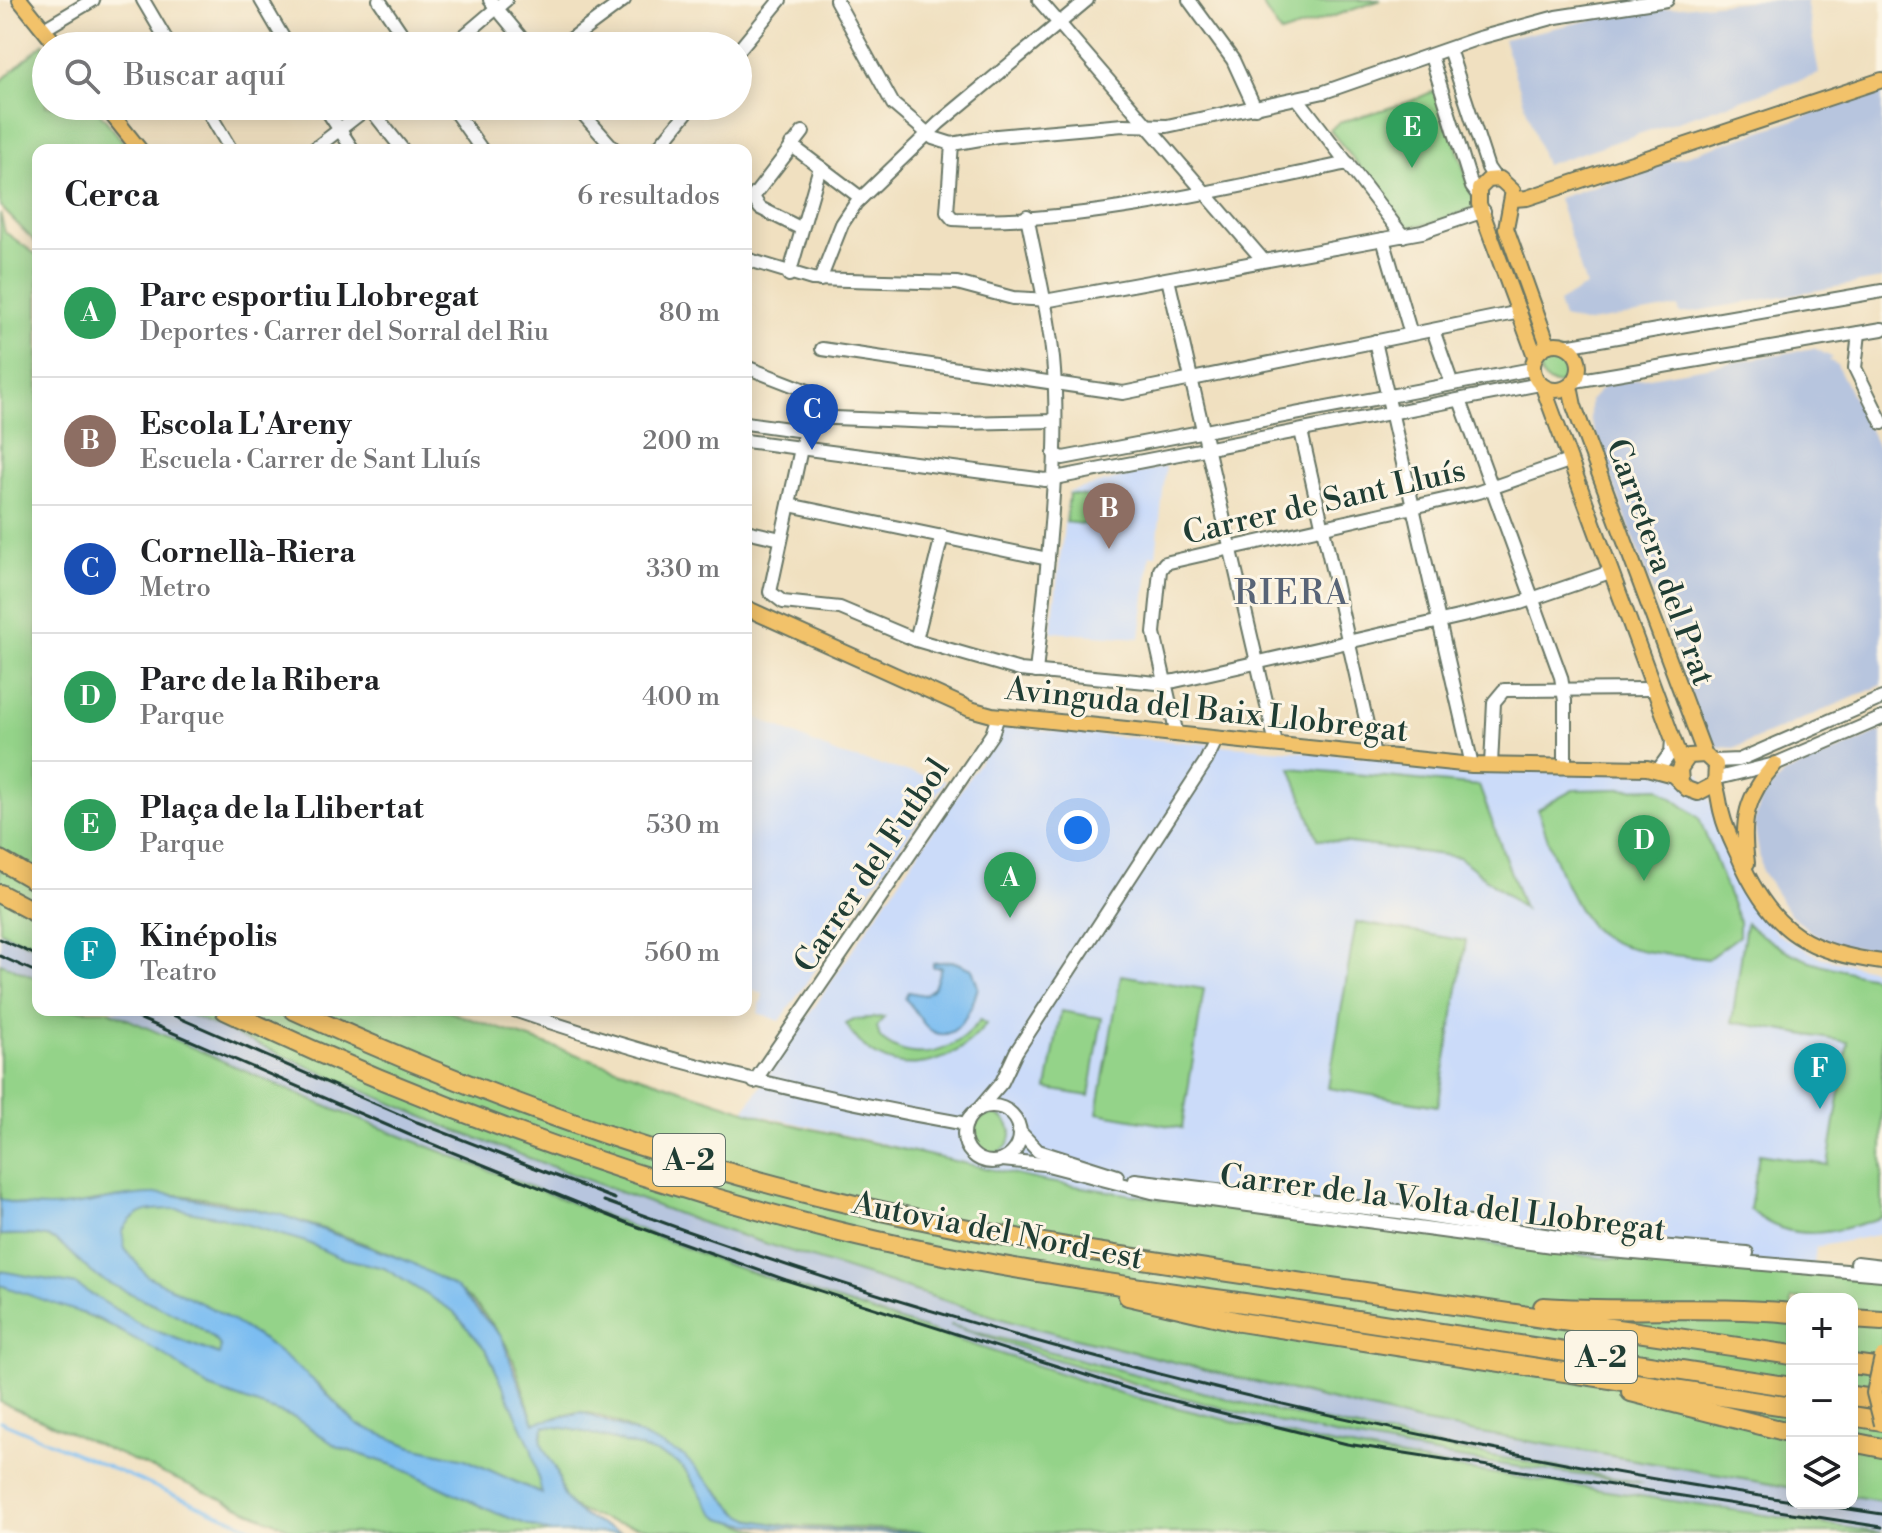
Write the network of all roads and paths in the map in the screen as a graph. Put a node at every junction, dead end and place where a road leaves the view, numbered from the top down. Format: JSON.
{"nodes":[{"id":1,"x":20,"y":0,"type":"edge"},
{"id":2,"x":93,"y":0,"type":"edge"},
{"id":3,"x":143,"y":0,"type":"edge"},
{"id":4,"x":261,"y":0,"type":"edge"},
{"id":5,"x":379,"y":0,"type":"edge"},
{"id":6,"x":624,"y":0,"type":"edge"},
{"id":7,"x":780,"y":0,"type":"edge"},
{"id":8,"x":836,"y":0,"type":"edge"},
{"id":9,"x":1039,"y":0,"type":"edge"},
{"id":10,"x":1087,"y":0,"type":"edge"},
{"id":11,"x":1189,"y":0,"type":"edge"},
{"id":12,"x":1667,"y":0,"type":"edge"},
{"id":13,"x":498,"y":3,"type":"edge"},
{"id":14,"x":1059,"y":23,"type":"junction"},
{"id":15,"x":44,"y":29,"type":"junction"},
{"id":16,"x":46,"y":32,"type":"edge"},
{"id":17,"x":162,"y":32,"type":"edge"},
{"id":18,"x":280,"y":32,"type":"edge"},
{"id":19,"x":401,"y":32,"type":"edge"},
{"id":20,"x":467,"y":32,"type":"edge"},
{"id":21,"x":518,"y":32,"type":"edge"},
{"id":22,"x":581,"y":32,"type":"edge"},
{"id":23,"x":752,"y":34,"type":"edge"},
{"id":24,"x":1449,"y":49,"type":"junction"},
{"id":25,"x":1431,"y":56,"type":"junction"},
{"id":26,"x":1882,"y":80,"type":"edge"},
{"id":27,"x":1304,"y":97,"type":"junction"},
{"id":28,"x":1255,"y":108,"type":"junction"},
{"id":29,"x":116,"y":120,"type":"edge"},
{"id":30,"x":213,"y":120,"type":"edge"},
{"id":31,"x":333,"y":120,"type":"edge"},
{"id":32,"x":352,"y":120,"type":"edge"},
{"id":33,"x":380,"y":120,"type":"edge"},
{"id":34,"x":461,"y":120,"type":"edge"},
{"id":35,"x":588,"y":120,"type":"edge"},
{"id":36,"x":681,"y":120,"type":"edge"},
{"id":37,"x":1148,"y":126,"type":"junction"},
{"id":38,"x":339,"y":130,"type":"junction"},
{"id":39,"x":803,"y":132,"type":"dead end"},
{"id":40,"x":927,"y":134,"type":"junction"},
{"id":41,"x":135,"y":144,"type":"edge"},
{"id":42,"x":227,"y":144,"type":"edge"},
{"id":43,"x":321,"y":144,"type":"edge"},
{"id":44,"x":349,"y":144,"type":"edge"},
{"id":45,"x":398,"y":144,"type":"edge"},
{"id":46,"x":478,"y":144,"type":"edge"},
{"id":47,"x":610,"y":144,"type":"edge"},
{"id":48,"x":661,"y":144,"type":"edge"},
{"id":49,"x":952,"y":144,"type":"junction"},
{"id":50,"x":791,"y":145,"type":"junction"},
{"id":51,"x":1348,"y":163,"type":"junction"},
{"id":52,"x":820,"y":167,"type":"junction"},
{"id":53,"x":1495,"y":178,"type":"junction"},
{"id":54,"x":1204,"y":191,"type":"junction"},
{"id":55,"x":1478,"y":195,"type":"junction"},
{"id":56,"x":861,"y":198,"type":"junction"},
{"id":57,"x":1511,"y":204,"type":"junction"},
{"id":58,"x":1484,"y":211,"type":"junction"},
{"id":59,"x":1027,"y":216,"type":"junction"},
{"id":60,"x":800,"y":228,"type":"junction"},
{"id":61,"x":1403,"y":236,"type":"junction"},
{"id":62,"x":1383,"y":239,"type":"junction"},
{"id":63,"x":1263,"y":260,"type":"junction"},
{"id":64,"x":752,"y":261,"type":"edge"},
{"id":65,"x":789,"y":275,"type":"junction"},
{"id":66,"x":1168,"y":279,"type":"junction"},
{"id":67,"x":820,"y":280,"type":"junction"},
{"id":68,"x":1882,"y":291,"type":"edge"},
{"id":69,"x":1043,"y":300,"type":"junction"},
{"id":70,"x":1520,"y":312,"type":"junction"},
{"id":71,"x":1882,"y":329,"type":"edge"},
{"id":72,"x":1433,"y":330,"type":"junction"},
{"id":73,"x":1859,"y":333,"type":"junction"},
{"id":74,"x":1411,"y":334,"type":"junction"},
{"id":75,"x":1375,"y":341,"type":"junction"},
{"id":76,"x":1548,"y":345,"type":"junction"},
{"id":77,"x":1565,"y":346,"type":"junction"},
{"id":78,"x":822,"y":349,"type":"dead end"},
{"id":79,"x":1534,"y":362,"type":"junction"},
{"id":80,"x":752,"y":369,"type":"edge"},
{"id":81,"x":1191,"y":379,"type":"junction"},
{"id":82,"x":1055,"y":383,"type":"junction"},
{"id":83,"x":1572,"y":383,"type":"junction"},
{"id":84,"x":1452,"y":384,"type":"junction"},
{"id":85,"x":1541,"y":386,"type":"junction"},
{"id":86,"x":1388,"y":396,"type":"junction"},
{"id":87,"x":1460,"y":400,"type":"junction"},
{"id":88,"x":1391,"y":414,"type":"junction"},
{"id":89,"x":808,"y":417,"type":"junction"},
{"id":90,"x":1055,"y":421,"type":"junction"},
{"id":91,"x":1882,"y":423,"type":"edge"},
{"id":92,"x":752,"y":424,"type":"edge"},
{"id":93,"x":804,"y":431,"type":"junction"},
{"id":94,"x":1204,"y":431,"type":"junction"},
{"id":95,"x":1301,"y":431,"type":"junction"},
{"id":96,"x":752,"y":442,"type":"edge"},
{"id":97,"x":801,"y":448,"type":"junction"},
{"id":98,"x":1208,"y":449,"type":"junction"},
{"id":99,"x":1054,"y":454,"type":"junction"},
{"id":100,"x":1569,"y":461,"type":"junction"},
{"id":101,"x":1055,"y":478,"type":"junction"},
{"id":102,"x":1492,"y":489,"type":"junction"},
{"id":103,"x":789,"y":505,"type":"junction"},
{"id":104,"x":1413,"y":507,"type":"junction"},
{"id":105,"x":1323,"y":528,"type":"junction"},
{"id":106,"x":752,"y":532,"type":"edge"},
{"id":107,"x":942,"y":536,"type":"junction"},
{"id":108,"x":781,"y":539,"type":"junction"},
{"id":109,"x":1231,"y":549,"type":"junction"},
{"id":110,"x":1048,"y":559,"type":"junction"},
{"id":111,"x":1610,"y":572,"type":"junction"},
{"id":112,"x":1532,"y":599,"type":"junction"},
{"id":113,"x":752,"y":611,"type":"edge"},
{"id":114,"x":1439,"y":621,"type":"junction"},
{"id":115,"x":916,"y":640,"type":"junction"},
{"id":116,"x":1349,"y":641,"type":"junction"},
{"id":117,"x":1257,"y":662,"type":"junction"},
{"id":118,"x":1036,"y":672,"type":"junction"},
{"id":119,"x":1165,"y":682,"type":"junction"},
{"id":120,"x":1563,"y":689,"type":"junction"},
{"id":121,"x":1653,"y":689,"type":"junction"},
{"id":122,"x":1882,"y":698,"type":"edge"},
{"id":123,"x":998,"y":716,"type":"junction"},
{"id":124,"x":1882,"y":718,"type":"edge"},
{"id":125,"x":1177,"y":735,"type":"junction"},
{"id":126,"x":1217,"y":738,"type":"junction"},
{"id":127,"x":1672,"y":740,"type":"junction"},
{"id":128,"x":1276,"y":744,"type":"junction"},
{"id":129,"x":1374,"y":755,"type":"junction"},
{"id":130,"x":1710,"y":758,"type":"junction"},
{"id":131,"x":1775,"y":764,"type":"junction"},
{"id":132,"x":1472,"y":765,"type":"junction"},
{"id":133,"x":1491,"y":765,"type":"junction"},
{"id":134,"x":1681,"y":765,"type":"junction"},
{"id":135,"x":1565,"y":767,"type":"junction"},
{"id":136,"x":1654,"y":767,"type":"junction"},
{"id":137,"x":1717,"y":781,"type":"junction"},
{"id":138,"x":1681,"y":782,"type":"junction"},
{"id":139,"x":1698,"y":793,"type":"junction"},
{"id":140,"x":1721,"y":811,"type":"junction"},
{"id":141,"x":0,"y":860,"type":"edge"},
{"id":142,"x":32,"y":879,"type":"edge"},
{"id":143,"x":1750,"y":879,"type":"junction"},
{"id":144,"x":0,"y":894,"type":"edge"},
{"id":145,"x":32,"y":911,"type":"edge"},
{"id":146,"x":1882,"y":962,"type":"edge"},
{"id":147,"x":238,"y":1016,"type":"edge"},
{"id":148,"x":307,"y":1016,"type":"edge"},
{"id":149,"x":532,"y":1016,"type":"edge"},
{"id":150,"x":754,"y":1082,"type":"junction"},
{"id":151,"x":1002,"y":1082,"type":"junction"},
{"id":152,"x":978,"y":1110,"type":"junction"},
{"id":153,"x":966,"y":1124,"type":"junction"},
{"id":154,"x":1017,"y":1124,"type":"junction"},
{"id":155,"x":1002,"y":1160,"type":"junction"},
{"id":156,"x":1882,"y":1266,"type":"edge"},
{"id":157,"x":1882,"y":1274,"type":"edge"},
{"id":158,"x":1046,"y":1275,"type":"junction"},
{"id":159,"x":1337,"y":1288,"type":"junction"},
{"id":160,"x":1786,"y":1313,"type":"edge"},
{"id":161,"x":1858,"y":1319,"type":"edge"},
{"id":162,"x":1882,"y":1321,"type":"edge"},
{"id":163,"x":1786,"y":1354,"type":"edge"},
{"id":164,"x":1882,"y":1357,"type":"edge"},
{"id":165,"x":1858,"y":1365,"type":"edge"},
{"id":166,"x":1882,"y":1368,"type":"edge"},
{"id":167,"x":1543,"y":1369,"type":"junction"},
{"id":168,"x":1786,"y":1386,"type":"edge"},
{"id":169,"x":1858,"y":1397,"type":"edge"},
{"id":170,"x":1882,"y":1400,"type":"edge"},
{"id":171,"x":1786,"y":1406,"type":"edge"},
{"id":172,"x":1858,"y":1417,"type":"edge"},
{"id":173,"x":1882,"y":1422,"type":"edge"},
{"id":174,"x":1786,"y":1431,"type":"edge"},
{"id":175,"x":1858,"y":1443,"type":"edge"},
{"id":176,"x":1882,"y":1448,"type":"edge"}],
"edges":[{"from":1,"to":15,"type":"main road"},
{"from":2,"to":15,"type":"street"},
{"from":3,"to":17,"type":"street"},
{"from":4,"to":18,"type":"street"},
{"from":5,"to":19,"type":"street"},
{"from":6,"to":22,"type":"street"},
{"from":7,"to":23,"type":"street"},
{"from":8,"to":40,"type":"street"},
{"from":9,"to":14,"type":"street"},
{"from":10,"to":14,"type":"street"},
{"from":11,"to":28,"type":"street"},
{"from":12,"to":24,"type":"street"},
{"from":13,"to":20,"type":"street"},
{"from":13,"to":21,"type":"street"},
{"from":14,"to":37,"type":"street"},
{"from":14,"to":40,"type":"street"},
{"from":15,"to":16,"type":"main road"},
{"from":24,"to":25,"type":"street"},
{"from":24,"to":53,"type":"street"},
{"from":25,"to":27,"type":"street"},
{"from":25,"to":55,"type":"street"},
{"from":26,"to":57,"type":"main road"},
{"from":27,"to":28,"type":"street"},
{"from":27,"to":51,"type":"street"},
{"from":28,"to":37,"type":"street"},
{"from":29,"to":41,"type":"main road"},
{"from":30,"to":42,"type":"street"},
{"from":31,"to":38,"type":"street"},
{"from":32,"to":38,"type":"street"},
{"from":33,"to":45,"type":"street"},
{"from":34,"to":46,"type":"street"},
{"from":35,"to":47,"type":"street"},
{"from":36,"to":48,"type":"street"},
{"from":37,"to":49,"type":"street"},
{"from":37,"to":54,"type":"street"},
{"from":38,"to":43,"type":"street"},
{"from":38,"to":44,"type":"street"},
{"from":39,"to":50,"type":"street"},
{"from":40,"to":49,"type":"street"},
{"from":40,"to":56,"type":"street"},
{"from":49,"to":59,"type":"street"},
{"from":50,"to":52,"type":"street"},
{"from":50,"to":60,"type":"street"},
{"from":51,"to":54,"type":"street"},
{"from":51,"to":61,"type":"street"},
{"from":52,"to":56,"type":"street"},
{"from":52,"to":60,"type":"street"},
{"from":53,"to":55,"type":"main road"},
{"from":53,"to":57,"type":"main road"},
{"from":54,"to":59,"type":"street"},
{"from":54,"to":63,"type":"street"},
{"from":55,"to":58,"type":"main road"},
{"from":56,"to":67,"type":"street"},
{"from":57,"to":58,"type":"main road"},
{"from":57,"to":76,"type":"main road"},
{"from":58,"to":61,"type":"street"},
{"from":58,"to":70,"type":"main road"},
{"from":59,"to":69,"type":"street"},
{"from":60,"to":65,"type":"street"},
{"from":61,"to":62,"type":"street"},
{"from":62,"to":63,"type":"street"},
{"from":62,"to":74,"type":"street"},
{"from":63,"to":66,"type":"street"},
{"from":64,"to":65,"type":"street"},
{"from":65,"to":67,"type":"street"},
{"from":66,"to":69,"type":"street"},
{"from":66,"to":81,"type":"street"},
{"from":67,"to":69,"type":"street"},
{"from":68,"to":77,"type":"street"},
{"from":69,"to":82,"type":"street"},
{"from":70,"to":72,"type":"street"},
{"from":70,"to":79,"type":"main road"},
{"from":71,"to":73,"type":"street"},
{"from":72,"to":74,"type":"street"},
{"from":72,"to":84,"type":"street"},
{"from":73,"to":83,"type":"street"},
{"from":73,"to":91,"type":"street"},
{"from":74,"to":75,"type":"street"},
{"from":75,"to":81,"type":"street"},
{"from":75,"to":86,"type":"street"},
{"from":76,"to":77,"type":"main road"},
{"from":76,"to":79,"type":"main road"},
{"from":77,"to":83,"type":"main road"},
{"from":78,"to":82,"type":"street"},
{"from":79,"to":84,"type":"street"},
{"from":79,"to":85,"type":"main road"},
{"from":80,"to":89,"type":"street"},
{"from":81,"to":82,"type":"street"},
{"from":81,"to":94,"type":"street"},
{"from":82,"to":90,"type":"street"},
{"from":83,"to":85,"type":"main road"},
{"from":83,"to":130,"type":"main road","name":"Carretera del Prat"},
{"from":84,"to":86,"type":"street"},
{"from":85,"to":87,"type":"street"},
{"from":85,"to":100,"type":"main road","name":"Carretera del Prat"},
{"from":86,"to":88,"type":"street"},
{"from":86,"to":94,"type":"street"},
{"from":87,"to":88,"type":"street"},
{"from":87,"to":102,"type":"street"},
{"from":88,"to":95,"type":"street"},
{"from":88,"to":104,"type":"street"},
{"from":89,"to":90,"type":"street"},
{"from":89,"to":93,"type":"street"},
{"from":90,"to":99,"type":"street"},
{"from":92,"to":93,"type":"street"},
{"from":93,"to":97,"type":"street"},
{"from":94,"to":98,"type":"street"},
{"from":94,"to":99,"type":"street"},
{"from":95,"to":98,"type":"street"},
{"from":95,"to":105,"type":"street"},
{"from":96,"to":97,"type":"street"},
{"from":97,"to":101,"type":"street"},
{"from":97,"to":103,"type":"street"},
{"from":98,"to":101,"type":"street"},
{"from":98,"to":109,"type":"street"},
{"from":99,"to":101,"type":"street"},
{"from":100,"to":102,"type":"street","name":"Carrer de Sant Lluís"},
{"from":100,"to":111,"type":"main road","name":"Carretera del Prat"},
{"from":101,"to":110,"type":"street"},
{"from":102,"to":104,"type":"street","name":"Carrer de Sant Lluís"},
{"from":102,"to":112,"type":"street"},
{"from":103,"to":107,"type":"street"},
{"from":103,"to":108,"type":"street"},
{"from":104,"to":105,"type":"street","name":"Carrer de Sant Lluís"},
{"from":104,"to":114,"type":"street"},
{"from":105,"to":109,"type":"street","name":"Carrer de Sant Lluís"},
{"from":105,"to":116,"type":"street"},
{"from":106,"to":108,"type":"street"},
{"from":107,"to":110,"type":"street"},
{"from":107,"to":115,"type":"street"},
{"from":108,"to":115,"type":"street"},
{"from":109,"to":117,"type":"street"},
{"from":109,"to":119,"type":"street","name":"Carrer de Sant Lluís"},
{"from":110,"to":118,"type":"street"},
{"from":111,"to":112,"type":"street"},
{"from":111,"to":121,"type":"main road","name":"Carretera del Prat"},
{"from":112,"to":114,"type":"street"},
{"from":112,"to":120,"type":"street"},
{"from":113,"to":123,"type":"main road","name":"Avinguda del Baix Llobregat"},
{"from":114,"to":116,"type":"street"},
{"from":114,"to":132,"type":"street"},
{"from":115,"to":118,"type":"street"},
{"from":116,"to":117,"type":"street"},
{"from":116,"to":129,"type":"street"},
{"from":117,"to":119,"type":"street"},
{"from":117,"to":128,"type":"street"},
{"from":118,"to":119,"type":"street"},
{"from":119,"to":125,"type":"street","name":"Carrer de Sant Lluís"},
{"from":120,"to":121,"type":"street"},
{"from":120,"to":133,"type":"street"},
{"from":120,"to":135,"type":"street"},
{"from":121,"to":127,"type":"main road","name":"Carretera del Prat"},
{"from":122,"to":130,"type":"street"},
{"from":123,"to":125,"type":"main road","name":"Avinguda del Baix Llobregat"},
{"from":123,"to":150,"type":"street","name":"Carrer del Futbol"},
{"from":124,"to":131,"type":"street"},
{"from":125,"to":126,"type":"main road","name":"Avinguda del Baix Llobregat"},
{"from":126,"to":128,"type":"main road","name":"Avinguda del Baix Llobregat"},
{"from":126,"to":151,"type":"street"},
{"from":127,"to":134,"type":"main road","name":"Carretera del Prat"},
{"from":127,"to":136,"type":"street"},
{"from":128,"to":129,"type":"main road","name":"Avinguda del Baix Llobregat"},
{"from":129,"to":132,"type":"main road","name":"Avinguda del Baix Llobregat"},
{"from":130,"to":134,"type":"main road"},
{"from":130,"to":137,"type":"main road"},
{"from":131,"to":137,"type":"street"},
{"from":131,"to":143,"type":"main road"},
{"from":132,"to":133,"type":"main road","name":"Avinguda del Baix Llobregat"},
{"from":133,"to":135,"type":"main road","name":"Avinguda del Baix Llobregat"},
{"from":134,"to":136,"type":"main road","name":"Avinguda del Baix Llobregat"},
{"from":134,"to":138,"type":"main road"},
{"from":135,"to":136,"type":"main road","name":"Avinguda del Baix Llobregat"},
{"from":136,"to":138,"type":"main road","name":"Avinguda del Baix Llobregat"},
{"from":137,"to":139,"type":"main road"},
{"from":137,"to":140,"type":"main road"},
{"from":138,"to":139,"type":"main road"},
{"from":139,"to":140,"type":"main road"},
{"from":140,"to":143,"type":"main road"},
{"from":141,"to":142,"type":"highway"},
{"from":143,"to":146,"type":"main road"},
{"from":144,"to":145,"type":"highway"},
{"from":147,"to":158,"type":"highway","name":"Autovia del Nord-est","number":"A-2"},
{"from":148,"to":159,"type":"highway","name":"Autovia del Nord-est","number":"A-2"},
{"from":149,"to":150,"type":"street"},
{"from":150,"to":153,"type":"street"},
{"from":151,"to":152,"type":"street"},
{"from":151,"to":154,"type":"street"},
{"from":152,"to":153,"type":"street"},
{"from":152,"to":154,"type":"street"},
{"from":153,"to":155,"type":"street"},
{"from":154,"to":155,"type":"street"},
{"from":154,"to":156,"type":"street","name":"Carrer de la Volta del Llobregat"},
{"from":155,"to":157,"type":"street","name":"Carrer de la Volta del Llobregat"},
{"from":158,"to":167,"type":"highway"},
{"from":158,"to":168,"type":"highway","name":"Autovia del Nord-est","number":"A-2"},
{"from":159,"to":160,"type":"highway"},
{"from":159,"to":163,"type":"highway","name":"Autovia del Nord-est","number":"A-2"},
{"from":161,"to":162,"type":"highway"},
{"from":164,"to":173,"type":"main road","bridge":true},
{"from":165,"to":166,"type":"highway"},
{"from":167,"to":171,"type":"highway"},
{"from":167,"to":174,"type":"highway"},
{"from":169,"to":170,"type":"highway"},
{"from":172,"to":173,"type":"highway"},
{"from":175,"to":176,"type":"highway"}]}
